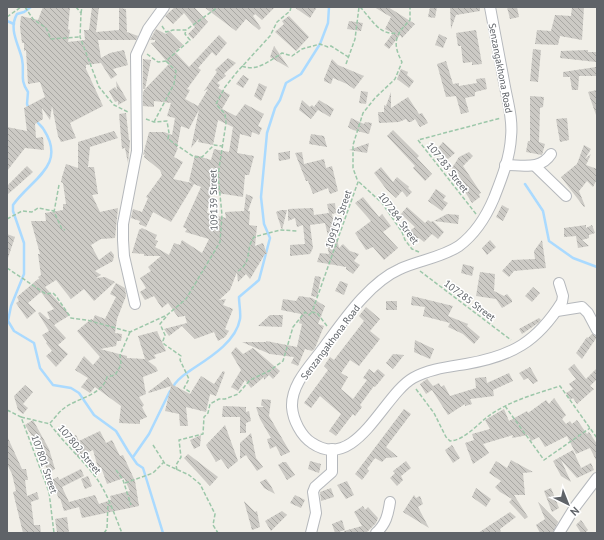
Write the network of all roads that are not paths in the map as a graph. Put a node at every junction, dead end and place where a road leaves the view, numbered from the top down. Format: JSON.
{"nodes":[{"id":1,"x":164,"y":7,"type":"edge"},
{"id":2,"x":490,"y":7,"type":"edge"},
{"id":3,"x":551,"y":154,"type":"dead end"},
{"id":4,"x":505,"y":165,"type":"junction"},
{"id":5,"x":536,"y":166,"type":"junction"},
{"id":6,"x":566,"y":196,"type":"dead end"},
{"id":7,"x":559,"y":283,"type":"dead end"},
{"id":8,"x":135,"y":304,"type":"dead end"},
{"id":9,"x":557,"y":311,"type":"junction"},
{"id":10,"x":597,"y":330,"type":"edge"},
{"id":11,"x":332,"y":449,"type":"junction"},
{"id":12,"x":597,"y":478,"type":"edge"},
{"id":13,"x":390,"y":502,"type":"dead end"},
{"id":14,"x":311,"y":533,"type":"edge"},
{"id":15,"x":376,"y":533,"type":"edge"},
{"id":16,"x":559,"y":533,"type":"edge"}],
"edges":[{"from":1,"to":8,"type":"street"},
{"from":2,"to":4,"type":"street","name":"Senzangakhona Road"},
{"from":3,"to":5,"type":"street"},
{"from":4,"to":5,"type":"street"},
{"from":4,"to":11,"type":"street","name":"Senzangakhona Road"},
{"from":5,"to":6,"type":"street"},
{"from":7,"to":9,"type":"street"},
{"from":9,"to":10,"type":"street"},
{"from":9,"to":11,"type":"street"},
{"from":11,"to":14,"type":"street"},
{"from":12,"to":16,"type":"street"},
{"from":13,"to":15,"type":"street"}]}
